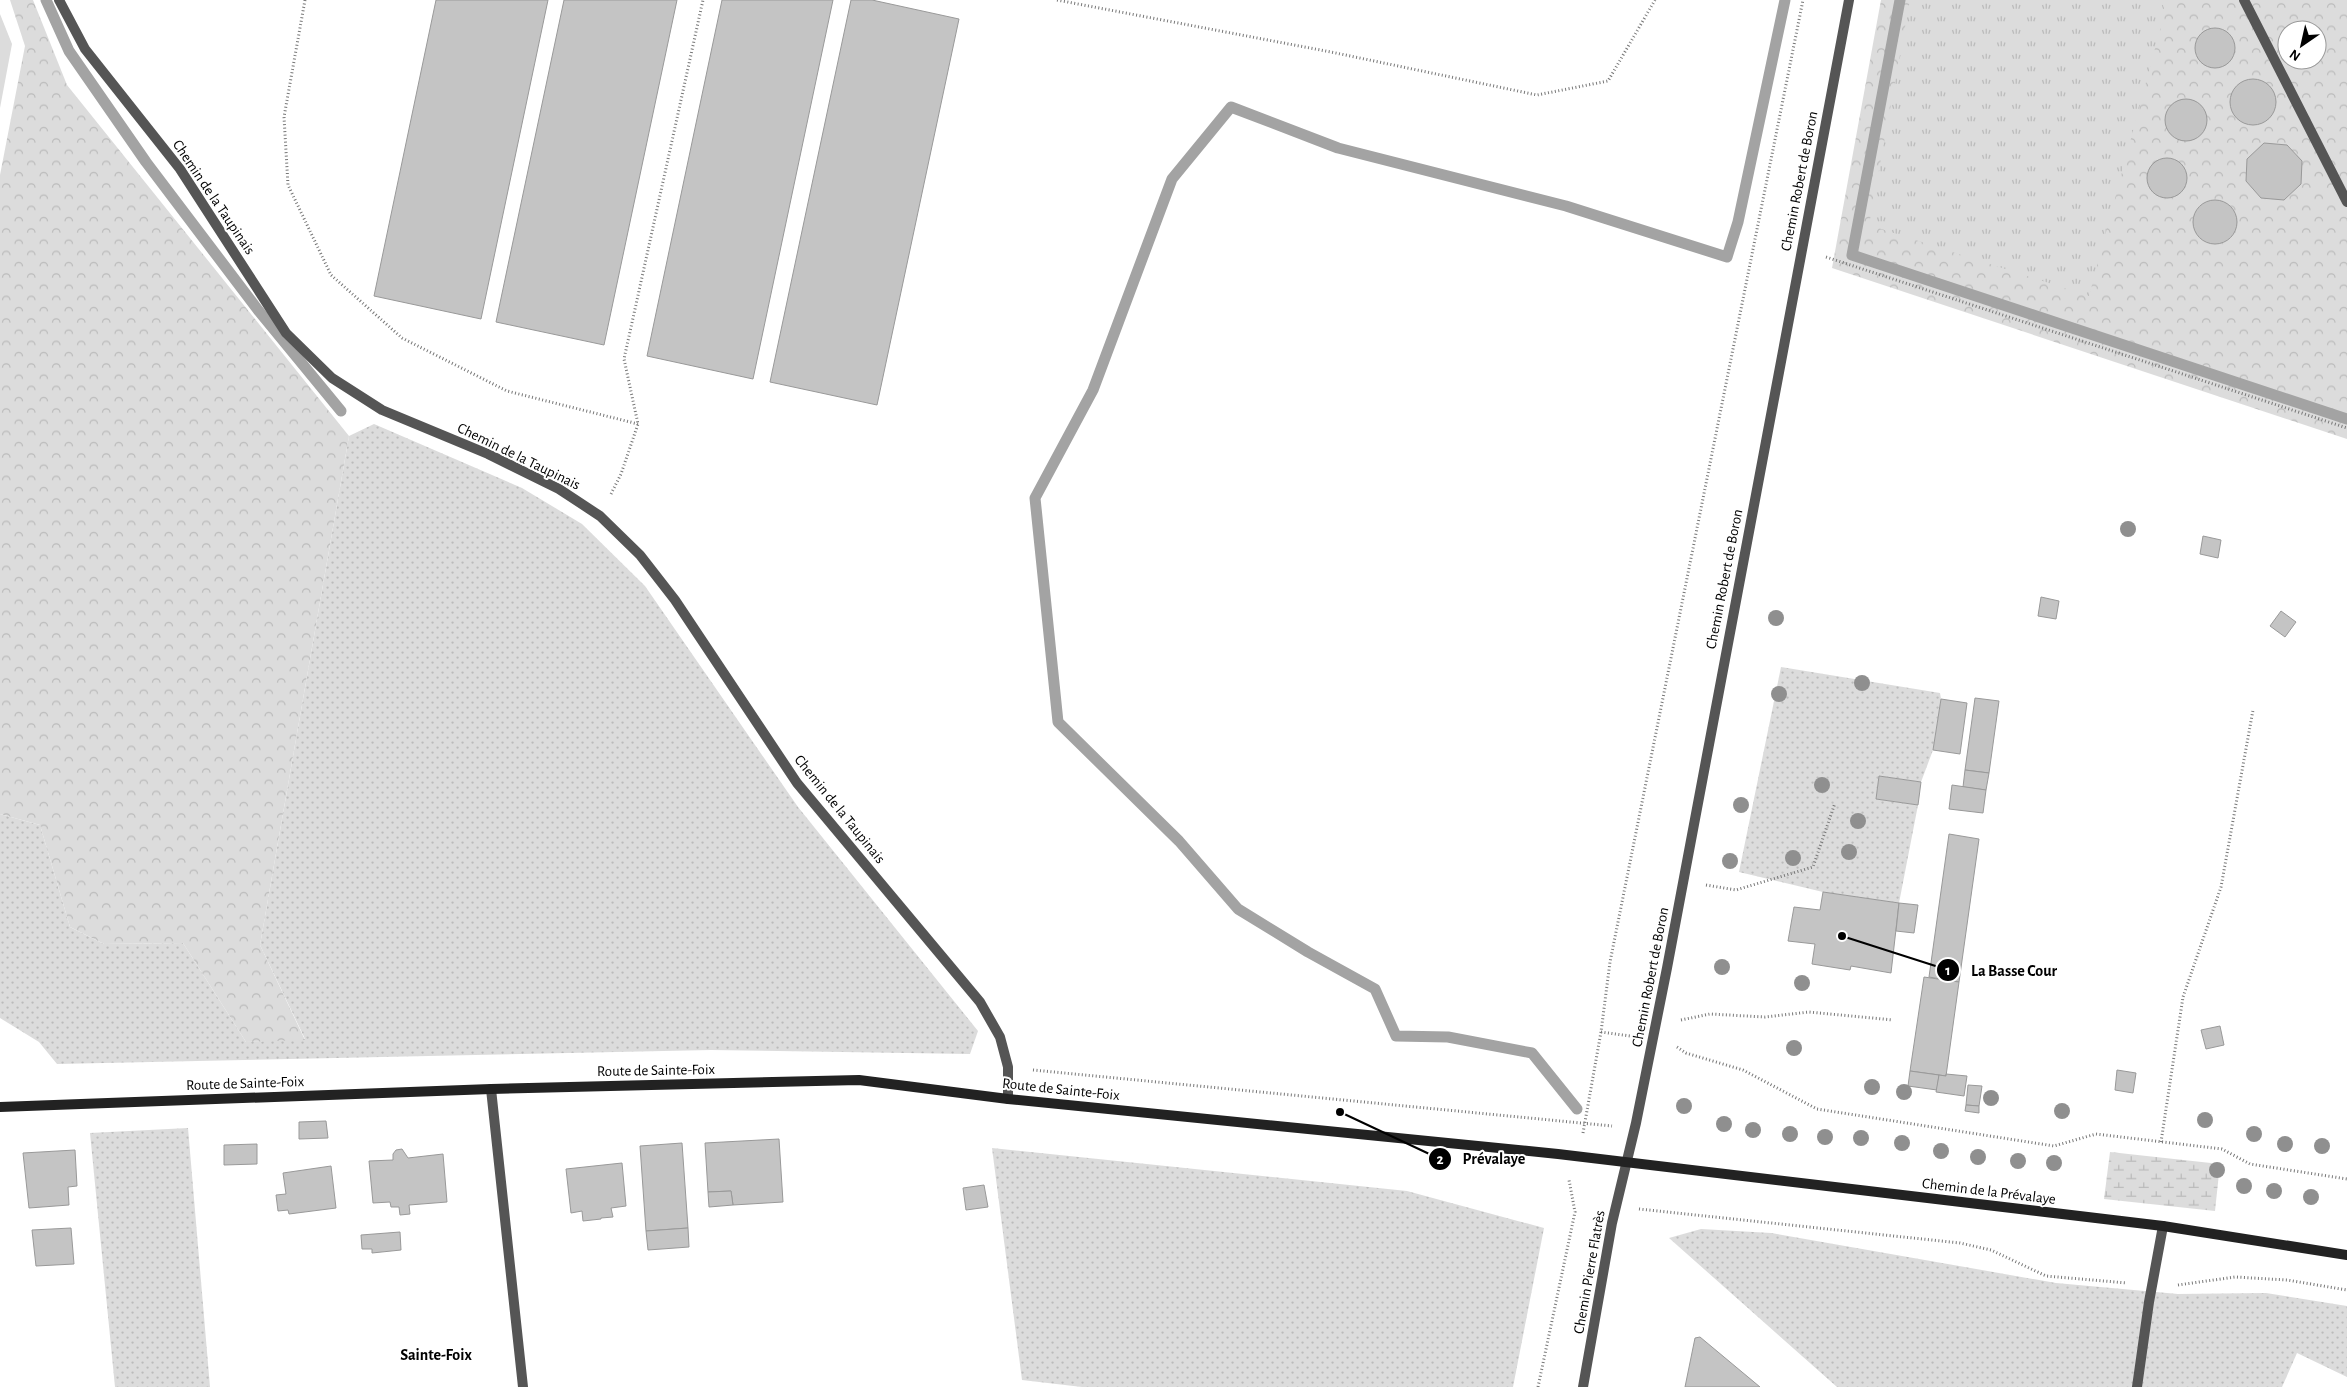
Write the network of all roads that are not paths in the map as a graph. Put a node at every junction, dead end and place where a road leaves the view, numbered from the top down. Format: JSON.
{"nodes":[{"id":1,"x":58,"y":0,"type":"edge"},
{"id":2,"x":1848,"y":0,"type":"edge"},
{"id":3,"x":2244,"y":0,"type":"edge"},
{"id":4,"x":2347,"y":202,"type":"edge"},
{"id":5,"x":491,"y":1089,"type":"junction"},
{"id":6,"x":1008,"y":1099,"type":"junction"},
{"id":7,"x":0,"y":1106,"type":"edge"},
{"id":8,"x":1626,"y":1162,"type":"junction"},
{"id":9,"x":2163,"y":1226,"type":"junction"},
{"id":10,"x":2347,"y":1255,"type":"edge"},
{"id":11,"x":523,"y":1387,"type":"edge"},
{"id":12,"x":1583,"y":1387,"type":"edge"},
{"id":13,"x":2138,"y":1387,"type":"edge"}],
"edges":[{"from":1,"to":6,"type":"street","name":"Chemin de la Taupinais"},
{"from":2,"to":8,"type":"street","name":"Chemin Robert de Boron"},
{"from":3,"to":4,"type":"street"},
{"from":5,"to":6,"type":"street","name":"Route de Sainte-Foix"},
{"from":5,"to":7,"type":"street","name":"Route de Sainte-Foix"},
{"from":5,"to":11,"type":"street"},
{"from":6,"to":8,"type":"street","name":"Route de Sainte-Foix"},
{"from":8,"to":9,"type":"street","name":"Chemin de la Prévalaye"},
{"from":8,"to":12,"type":"street","name":"Chemin Pierre Flatrès"},
{"from":9,"to":10,"type":"street","name":"Chemin de la Prévalaye"},
{"from":9,"to":13,"type":"street"}]}
